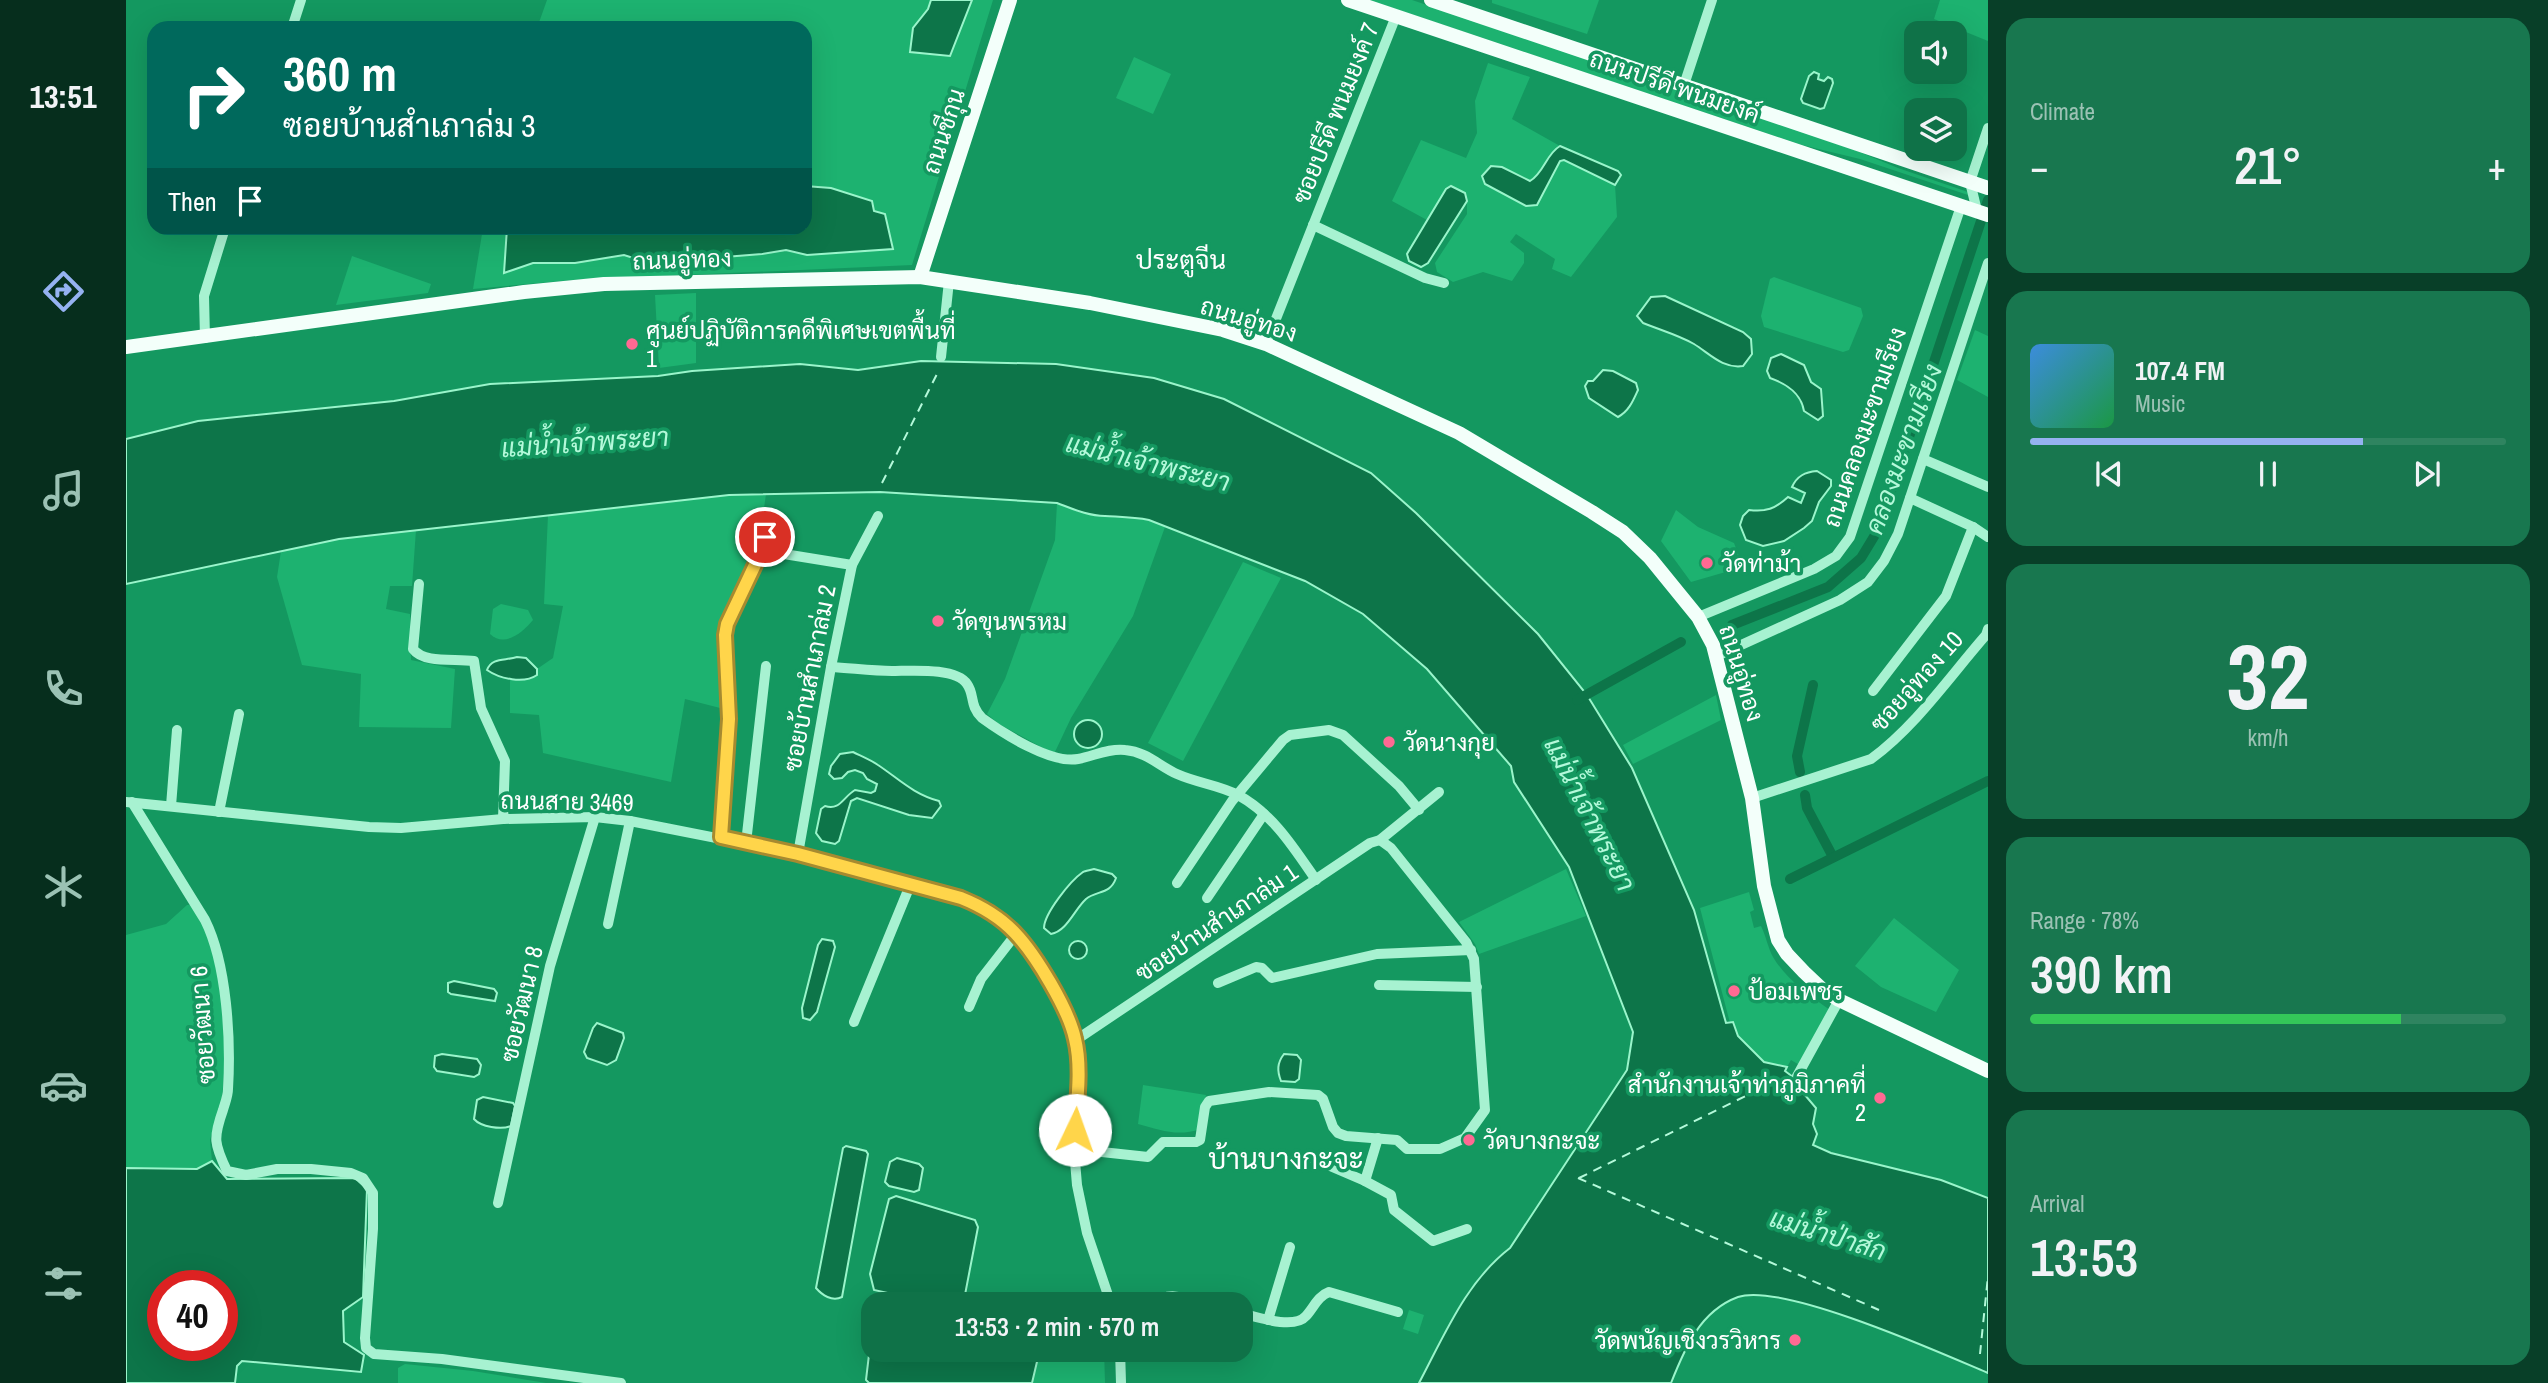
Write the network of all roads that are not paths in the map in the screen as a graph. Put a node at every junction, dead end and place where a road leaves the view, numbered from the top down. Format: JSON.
{"nodes":[{"id":1,"x":301,"y":0,"type":"edge"},
{"id":2,"x":1010,"y":0,"type":"edge"},
{"id":3,"x":1348,"y":0,"type":"edge"},
{"id":4,"x":1431,"y":0,"type":"edge"},
{"id":5,"x":1712,"y":0,"type":"edge"},
{"id":6,"x":1450,"y":3,"type":"edge"},
{"id":7,"x":1396,"y":16,"type":"junction"},
{"id":8,"x":294,"y":21,"type":"edge"},
{"id":9,"x":1684,"y":85,"type":"junction"},
{"id":10,"x":1988,"y":128,"type":"edge"},
{"id":11,"x":1979,"y":185,"type":"edge"},
{"id":12,"x":1974,"y":208,"type":"edge"},
{"id":13,"x":1313,"y":225,"type":"junction"},
{"id":14,"x":223,"y":235,"type":"edge"},
{"id":15,"x":1988,"y":264,"type":"edge"},
{"id":16,"x":920,"y":277,"type":"junction"},
{"id":17,"x":948,"y":281,"type":"junction"},
{"id":18,"x":1444,"y":283,"type":"dead end"},
{"id":19,"x":205,"y":338,"type":"junction"},
{"id":20,"x":1266,"y":344,"type":"junction"},
{"id":21,"x":126,"y":347,"type":"edge"},
{"id":22,"x":941,"y":357,"type":"dead end"},
{"id":23,"x":1923,"y":459,"type":"junction"},
{"id":24,"x":1988,"y":487,"type":"edge"},
{"id":25,"x":1910,"y":498,"type":"junction"},
{"id":26,"x":768,"y":515,"type":"dead end"},
{"id":27,"x":878,"y":516,"type":"dead end"},
{"id":28,"x":1973,"y":527,"type":"junction"},
{"id":29,"x":1988,"y":537,"type":"edge"},
{"id":30,"x":784,"y":554,"type":"dead end"},
{"id":31,"x":852,"y":565,"type":"junction"},
{"id":32,"x":419,"y":584,"type":"dead end"},
{"id":33,"x":1698,"y":617,"type":"junction"},
{"id":34,"x":1988,"y":629,"type":"edge"},
{"id":35,"x":1717,"y":656,"type":"junction"},
{"id":36,"x":766,"y":666,"type":"dead end"},
{"id":37,"x":831,"y":667,"type":"junction"},
{"id":38,"x":1873,"y":691,"type":"dead end"},
{"id":39,"x":239,"y":714,"type":"dead end"},
{"id":40,"x":177,"y":730,"type":"dead end"},
{"id":41,"x":1439,"y":792,"type":"dead end"},
{"id":42,"x":1238,"y":795,"type":"junction"},
{"id":43,"x":1752,"y":798,"type":"junction"},
{"id":44,"x":129,"y":802,"type":"edge"},
{"id":45,"x":171,"y":806,"type":"junction"},
{"id":46,"x":1419,"y":810,"type":"junction"},
{"id":47,"x":219,"y":812,"type":"junction"},
{"id":48,"x":1264,"y":814,"type":"junction"},
{"id":49,"x":595,"y":817,"type":"junction"},
{"id":50,"x":503,"y":819,"type":"junction"},
{"id":51,"x":630,"y":821,"type":"junction"},
{"id":52,"x":721,"y":837,"type":"junction"},
{"id":53,"x":1380,"y":839,"type":"junction"},
{"id":54,"x":746,"y":843,"type":"junction"},
{"id":55,"x":798,"y":854,"type":"junction"},
{"id":56,"x":1316,"y":880,"type":"junction"},
{"id":57,"x":911,"y":883,"type":"junction"},
{"id":58,"x":1177,"y":883,"type":"dead end"},
{"id":59,"x":1207,"y":898,"type":"dead end"},
{"id":60,"x":608,"y":924,"type":"dead end"},
{"id":61,"x":1016,"y":934,"type":"junction"},
{"id":62,"x":1471,"y":950,"type":"junction"},
{"id":63,"x":1218,"y":982,"type":"dead end"},
{"id":64,"x":1379,"y":985,"type":"dead end"},
{"id":65,"x":1477,"y":987,"type":"junction"},
{"id":66,"x":1839,"y":1000,"type":"junction"},
{"id":67,"x":969,"y":1007,"type":"dead end"},
{"id":68,"x":854,"y":1022,"type":"dead end"},
{"id":69,"x":1076,"y":1040,"type":"junction"},
{"id":70,"x":1988,"y":1071,"type":"edge"},
{"id":71,"x":1796,"y":1077,"type":"dead end"},
{"id":72,"x":1378,"y":1138,"type":"junction"},
{"id":73,"x":1074,"y":1149,"type":"junction"},
{"id":74,"x":1309,"y":1157,"type":"dead end"},
{"id":75,"x":1366,"y":1181,"type":"junction"},
{"id":76,"x":498,"y":1203,"type":"dead end"},
{"id":77,"x":1467,"y":1229,"type":"dead end"},
{"id":78,"x":1290,"y":1247,"type":"dead end"},
{"id":79,"x":1107,"y":1292,"type":"edge"},
{"id":80,"x":1398,"y":1312,"type":"dead end"},
{"id":81,"x":1253,"y":1316,"type":"edge"},
{"id":82,"x":1268,"y":1320,"type":"junction"},
{"id":83,"x":1122,"y":1362,"type":"edge"},
{"id":84,"x":621,"y":1383,"type":"edge"},
{"id":85,"x":1121,"y":1383,"type":"edge"}],
"edges":[{"from":1,"to":8,"type":"street"},
{"from":2,"to":16,"type":"main road","name":"ถนนชีกุน"},
{"from":3,"to":7,"type":"main road","name":"ถนนปรีดี พนมยงค์"},
{"from":4,"to":6,"type":"main road","name":"ถนนปรีดี พนมยงค์"},
{"from":5,"to":9,"type":"street"},
{"from":6,"to":9,"type":"main road","name":"ถนนปรีดี พนมยงค์"},
{"from":7,"to":12,"type":"main road","name":"ถนนปรีดี พนมยงค์"},
{"from":7,"to":13,"type":"street","name":"ซอยปรีดี พนมยงค์ 7"},
{"from":9,"to":11,"type":"main road","name":"ถนนปรีดี พนมยงค์"},
{"from":10,"to":11,"type":"street"},
{"from":11,"to":12,"type":"street"},
{"from":12,"to":33,"type":"street","name":"ถนนคลองมะขามเรียง"},
{"from":13,"to":18,"type":"street"},
{"from":13,"to":20,"type":"street","name":"ซอยปรีดี พนมยงค์ 7"},
{"from":14,"to":19,"type":"street"},
{"from":15,"to":23,"type":"street"},
{"from":16,"to":17,"type":"main road","name":"ถนนอู่ทอง"},
{"from":16,"to":19,"type":"main road","name":"ถนนอู่ทอง"},
{"from":17,"to":20,"type":"main road","name":"ถนนอู่ทอง"},
{"from":17,"to":22,"type":"street"},
{"from":19,"to":21,"type":"main road","name":"ถนนอู่ทอง"},
{"from":20,"to":33,"type":"main road","name":"ถนนอู่ทอง"},
{"from":23,"to":24,"type":"street"},
{"from":23,"to":25,"type":"street"},
{"from":25,"to":28,"type":"street"},
{"from":25,"to":35,"type":"street"},
{"from":26,"to":52,"type":"street"},
{"from":27,"to":31,"type":"street","name":"ซอยบ้านสำเภาล่ม 2"},
{"from":28,"to":29,"type":"street"},
{"from":28,"to":38,"type":"street"},
{"from":30,"to":31,"type":"street"},
{"from":31,"to":37,"type":"street","name":"ซอยบ้านสำเภาล่ม 2"},
{"from":32,"to":50,"type":"street"},
{"from":33,"to":35,"type":"main road","name":"ถนนอู่ทอง"},
{"from":34,"to":43,"type":"street","name":"ซอยอู่ทอง 10"},
{"from":35,"to":43,"type":"main road","name":"ถนนอู่ทอง"},
{"from":36,"to":54,"type":"street"},
{"from":37,"to":42,"type":"street"},
{"from":37,"to":55,"type":"street","name":"ซอยบ้านสำเภาล่ม 2"},
{"from":39,"to":47,"type":"street"},
{"from":40,"to":45,"type":"street"},
{"from":41,"to":46,"type":"street","name":"ซอยบ้านสำเภาล่ม 1"},
{"from":42,"to":46,"type":"street"},
{"from":42,"to":48,"type":"street"},
{"from":42,"to":58,"type":"street"},
{"from":43,"to":66,"type":"main road","name":"ถนนอู่ทอง"},
{"from":44,"to":45,"type":"street","name":"ถนนสาย 3469"},
{"from":44,"to":84,"type":"street","name":"ซอยวัฒนา 6"},
{"from":45,"to":47,"type":"street","name":"ถนนสาย 3469"},
{"from":46,"to":53,"type":"street","name":"ซอยบ้านสำเภาล่ม 1"},
{"from":47,"to":50,"type":"street","name":"ถนนสาย 3469"},
{"from":48,"to":56,"type":"street"},
{"from":48,"to":59,"type":"street"},
{"from":49,"to":50,"type":"street","name":"ถนนสาย 3469"},
{"from":49,"to":51,"type":"street","name":"ถนนสาย 3469"},
{"from":49,"to":76,"type":"street","name":"ซอยวัฒนา 8"},
{"from":51,"to":52,"type":"street","name":"ถนนสาย 3469"},
{"from":51,"to":60,"type":"street"},
{"from":52,"to":54,"type":"street","name":"ถนนสาย 3469"},
{"from":53,"to":56,"type":"street","name":"ซอยบ้านสำเภาล่ม 1"},
{"from":53,"to":62,"type":"street"},
{"from":54,"to":55,"type":"street","name":"ถนนสาย 3469"},
{"from":55,"to":57,"type":"street","name":"ถนนสาย 3469"},
{"from":56,"to":69,"type":"street","name":"ซอยบ้านสำเภาล่ม 1"},
{"from":57,"to":61,"type":"street","name":"ถนนสาย 3469"},
{"from":57,"to":68,"type":"street"},
{"from":61,"to":67,"type":"street"},
{"from":61,"to":69,"type":"street","name":"ถนนสาย 3469"},
{"from":62,"to":63,"type":"street"},
{"from":62,"to":65,"type":"street"},
{"from":64,"to":65,"type":"street"},
{"from":65,"to":72,"type":"street"},
{"from":66,"to":70,"type":"main road","name":"ถนนอู่ทอง"},
{"from":66,"to":71,"type":"street"},
{"from":69,"to":73,"type":"street","name":"ถนนสาย 3469"},
{"from":72,"to":73,"type":"street"},
{"from":72,"to":75,"type":"street"},
{"from":73,"to":79,"type":"street","name":"ถนนสาย 3469"},
{"from":74,"to":75,"type":"street"},
{"from":75,"to":77,"type":"street"},
{"from":78,"to":82,"type":"street"},
{"from":80,"to":82,"type":"street"},
{"from":81,"to":82,"type":"street"},
{"from":83,"to":85,"type":"street"}]}
